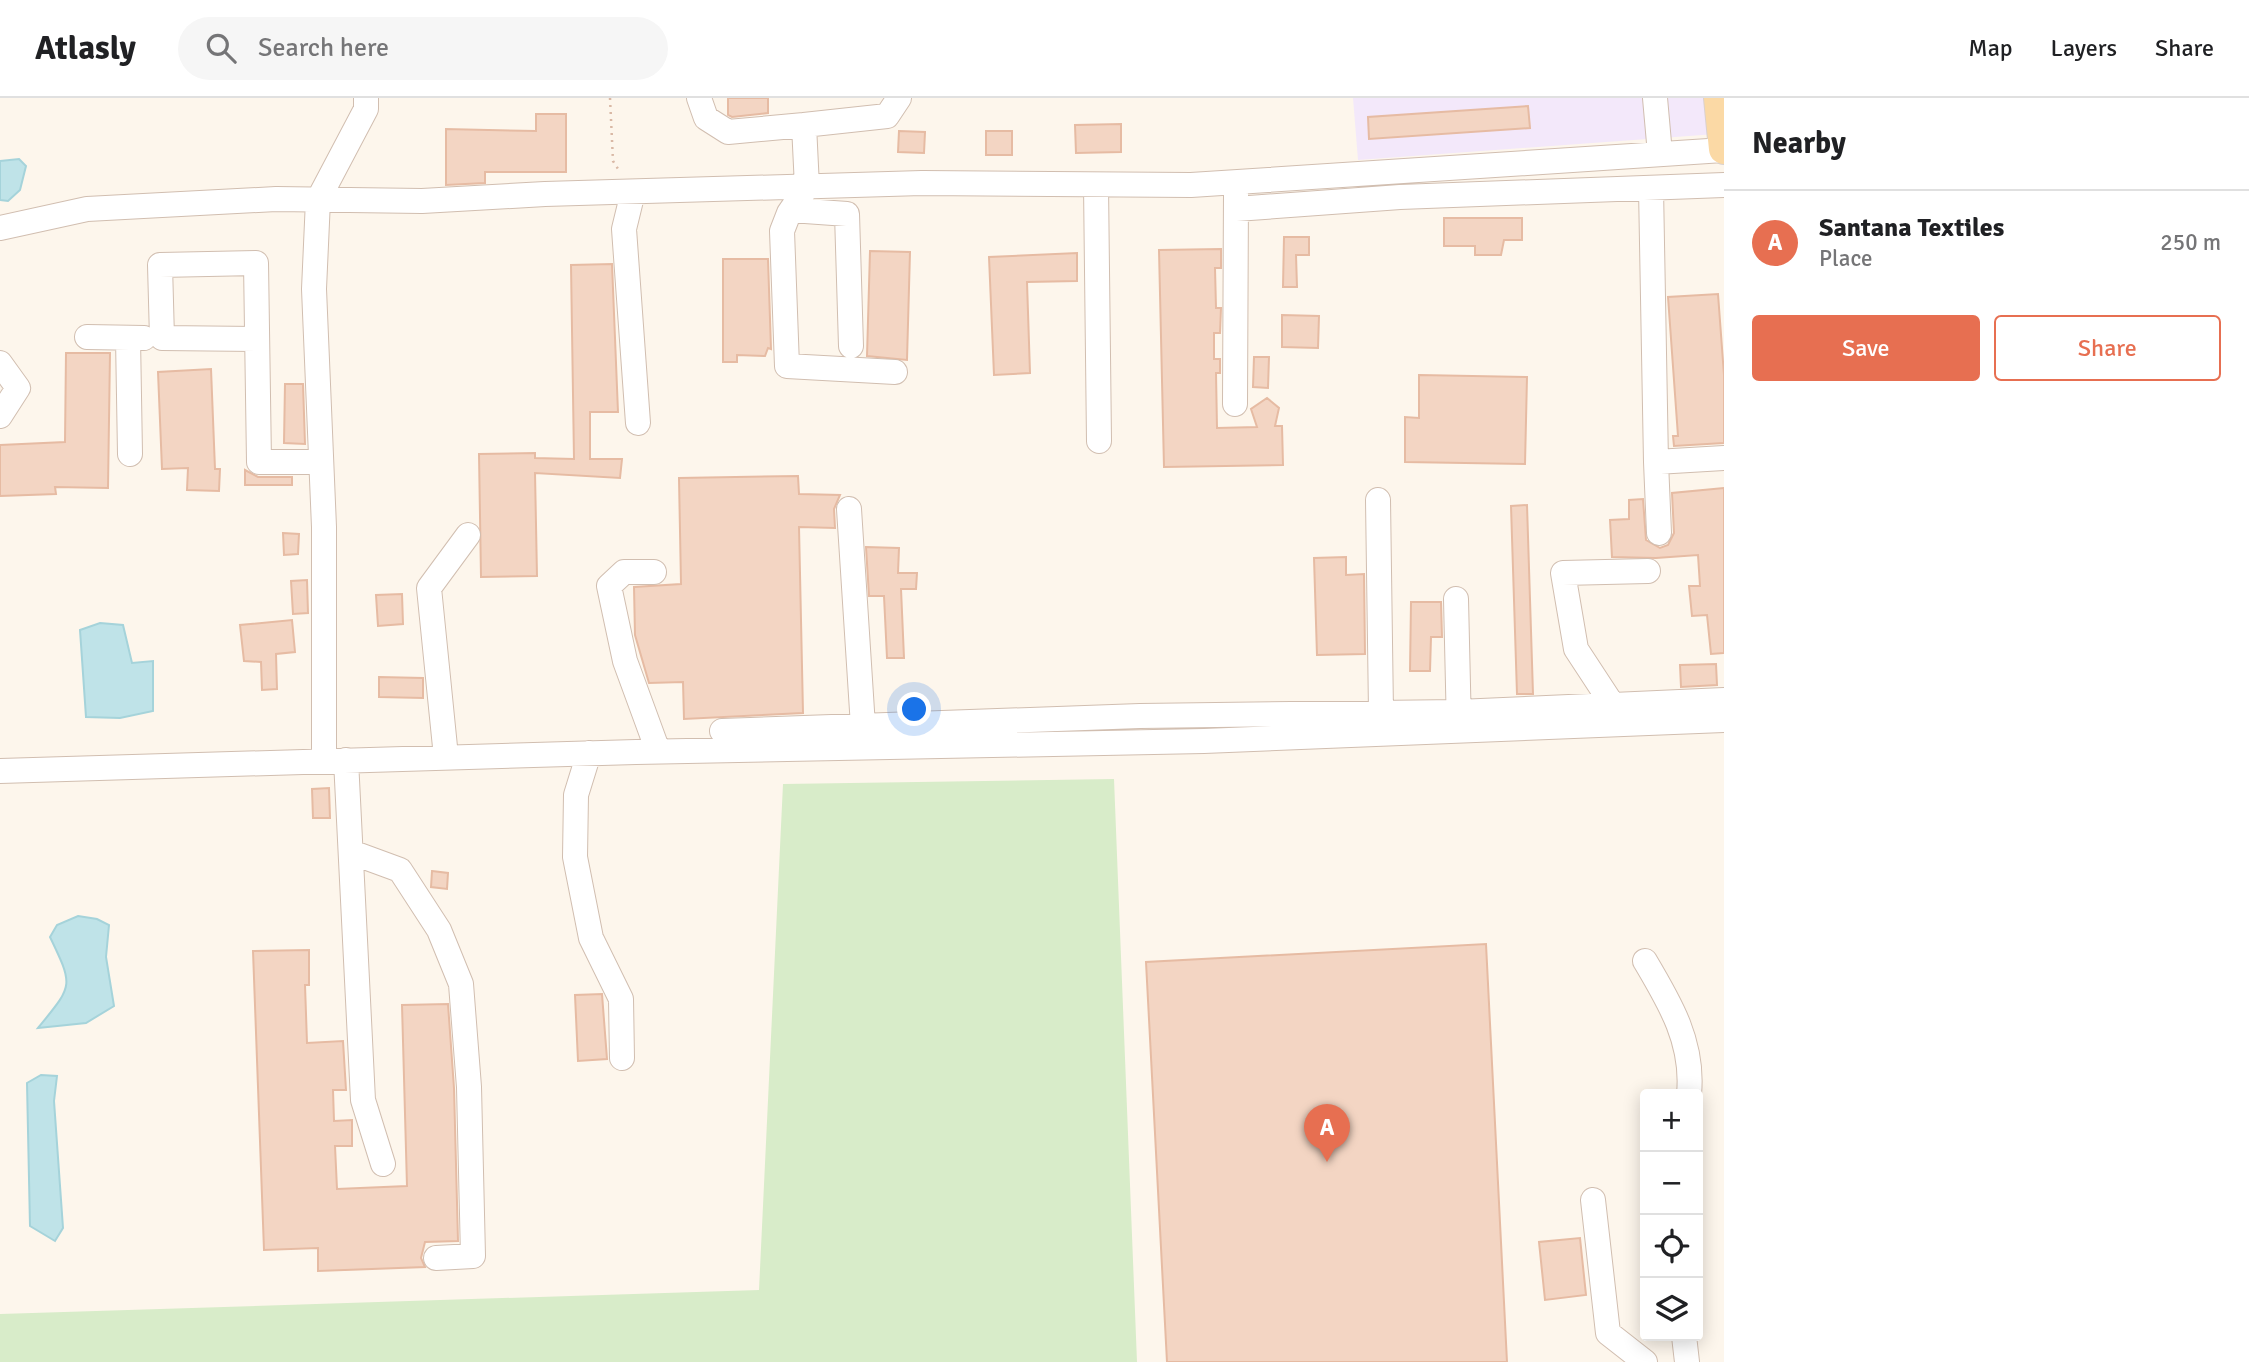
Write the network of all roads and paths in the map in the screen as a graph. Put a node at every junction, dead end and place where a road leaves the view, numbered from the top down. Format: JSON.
{"nodes":[{"id":1,"x":366,"y":98,"type":"edge"},
{"id":2,"x":610,"y":98,"type":"edge"},
{"id":3,"x":698,"y":98,"type":"edge"},
{"id":4,"x":899,"y":98,"type":"edge"},
{"id":5,"x":1655,"y":98,"type":"edge"},
{"id":6,"x":1719,"y":98,"type":"edge"},
{"id":7,"x":804,"y":125,"type":"junction"},
{"id":8,"x":1724,"y":150,"type":"edge"},
{"id":9,"x":1660,"y":154,"type":"junction"},
{"id":10,"x":1236,"y":182,"type":"junction"},
{"id":11,"x":1096,"y":185,"type":"junction"},
{"id":12,"x":1724,"y":185,"type":"edge"},
{"id":13,"x":807,"y":187,"type":"junction"},
{"id":14,"x":1651,"y":188,"type":"junction"},
{"id":15,"x":633,"y":192,"type":"junction"},
{"id":16,"x":318,"y":200,"type":"junction"},
{"id":17,"x":1236,"y":209,"type":"junction"},
{"id":18,"x":791,"y":210,"type":"junction"},
{"id":19,"x":0,"y":228,"type":"edge"},
{"id":20,"x":88,"y":337,"type":"dead end"},
{"id":21,"x":128,"y":338,"type":"junction"},
{"id":22,"x":162,"y":338,"type":"junction"},
{"id":23,"x":257,"y":339,"type":"junction"},
{"id":24,"x":851,"y":346,"type":"dead end"},
{"id":25,"x":0,"y":363,"type":"edge"},
{"id":26,"x":895,"y":372,"type":"dead end"},
{"id":27,"x":1235,"y":404,"type":"dead end"},
{"id":28,"x":0,"y":416,"type":"edge"},
{"id":29,"x":638,"y":423,"type":"dead end"},
{"id":30,"x":1099,"y":441,"type":"dead end"},
{"id":31,"x":130,"y":454,"type":"dead end"},
{"id":32,"x":1724,"y":458,"type":"edge"},
{"id":33,"x":321,"y":462,"type":"junction"},
{"id":34,"x":1656,"y":462,"type":"junction"},
{"id":35,"x":1378,"y":500,"type":"dead end"},
{"id":36,"x":849,"y":509,"type":"dead end"},
{"id":37,"x":1659,"y":533,"type":"dead end"},
{"id":38,"x":468,"y":535,"type":"dead end"},
{"id":39,"x":1648,"y":571,"type":"dead end"},
{"id":40,"x":654,"y":572,"type":"dead end"},
{"id":41,"x":1456,"y":599,"type":"dead end"},
{"id":42,"x":1724,"y":700,"type":"edge"},
{"id":43,"x":1614,"y":707,"type":"junction"},
{"id":44,"x":1381,"y":712,"type":"junction"},
{"id":45,"x":1724,"y":720,"type":"edge"},
{"id":46,"x":1458,"y":721,"type":"junction"},
{"id":47,"x":722,"y":731,"type":"dead end"},
{"id":48,"x":863,"y":738,"type":"junction"},
{"id":49,"x":658,"y":751,"type":"junction"},
{"id":50,"x":589,"y":753,"type":"junction"},
{"id":51,"x":446,"y":757,"type":"junction"},
{"id":52,"x":335,"y":761,"type":"junction"},
{"id":53,"x":0,"y":771,"type":"edge"},
{"id":54,"x":351,"y":852,"type":"junction"},
{"id":55,"x":1645,"y":961,"type":"dead end"},
{"id":56,"x":622,"y":1058,"type":"dead end"},
{"id":57,"x":1689,"y":1089,"type":"edge"},
{"id":58,"x":383,"y":1164,"type":"dead end"},
{"id":59,"x":1594,"y":1200,"type":"dead end"},
{"id":60,"x":436,"y":1258,"type":"dead end"},
{"id":61,"x":1685,"y":1341,"type":"edge"},
{"id":62,"x":1645,"y":1362,"type":"edge"},
{"id":63,"x":1687,"y":1362,"type":"edge"}],
"edges":[{"from":1,"to":16,"type":"street"},
{"from":2,"to":15,"type":"path"},
{"from":3,"to":7,"type":"street"},
{"from":4,"to":7,"type":"street"},
{"from":5,"to":9,"type":"street"},
{"from":6,"to":8,"type":"main road"},
{"from":7,"to":13,"type":"street"},
{"from":8,"to":9,"type":"street"},
{"from":9,"to":10,"type":"street"},
{"from":10,"to":11,"type":"street"},
{"from":10,"to":17,"type":"street"},
{"from":11,"to":13,"type":"street"},
{"from":11,"to":30,"type":"street"},
{"from":12,"to":14,"type":"street"},
{"from":13,"to":15,"type":"street"},
{"from":13,"to":18,"type":"street"},
{"from":14,"to":17,"type":"street"},
{"from":14,"to":34,"type":"street"},
{"from":15,"to":16,"type":"street"},
{"from":15,"to":29,"type":"street"},
{"from":16,"to":19,"type":"street"},
{"from":16,"to":33,"type":"street"},
{"from":17,"to":27,"type":"street"},
{"from":18,"to":24,"type":"street"},
{"from":18,"to":26,"type":"street"},
{"from":20,"to":21,"type":"street"},
{"from":21,"to":22,"type":"street"},
{"from":21,"to":31,"type":"street"},
{"from":22,"to":23,"type":"street"},
{"from":22,"to":23,"type":"street"},
{"from":23,"to":33,"type":"street"},
{"from":25,"to":28,"type":"street"},
{"from":32,"to":34,"type":"street"},
{"from":33,"to":52,"type":"street"},
{"from":34,"to":37,"type":"street"},
{"from":35,"to":44,"type":"street"},
{"from":36,"to":48,"type":"street"},
{"from":38,"to":51,"type":"street"},
{"from":39,"to":43,"type":"street"},
{"from":40,"to":49,"type":"street"},
{"from":41,"to":46,"type":"street"},
{"from":42,"to":43,"type":"street"},
{"from":43,"to":46,"type":"street"},
{"from":44,"to":46,"type":"street"},
{"from":44,"to":48,"type":"street"},
{"from":45,"to":46,"type":"street"},
{"from":46,"to":48,"type":"street"},
{"from":47,"to":48,"type":"street"},
{"from":48,"to":49,"type":"street"},
{"from":49,"to":50,"type":"street"},
{"from":50,"to":51,"type":"street"},
{"from":50,"to":56,"type":"street"},
{"from":51,"to":52,"type":"street"},
{"from":52,"to":53,"type":"street"},
{"from":52,"to":54,"type":"street"},
{"from":54,"to":58,"type":"street"},
{"from":54,"to":60,"type":"street"},
{"from":55,"to":57,"type":"street"},
{"from":59,"to":62,"type":"street"},
{"from":61,"to":63,"type":"street"}]}
